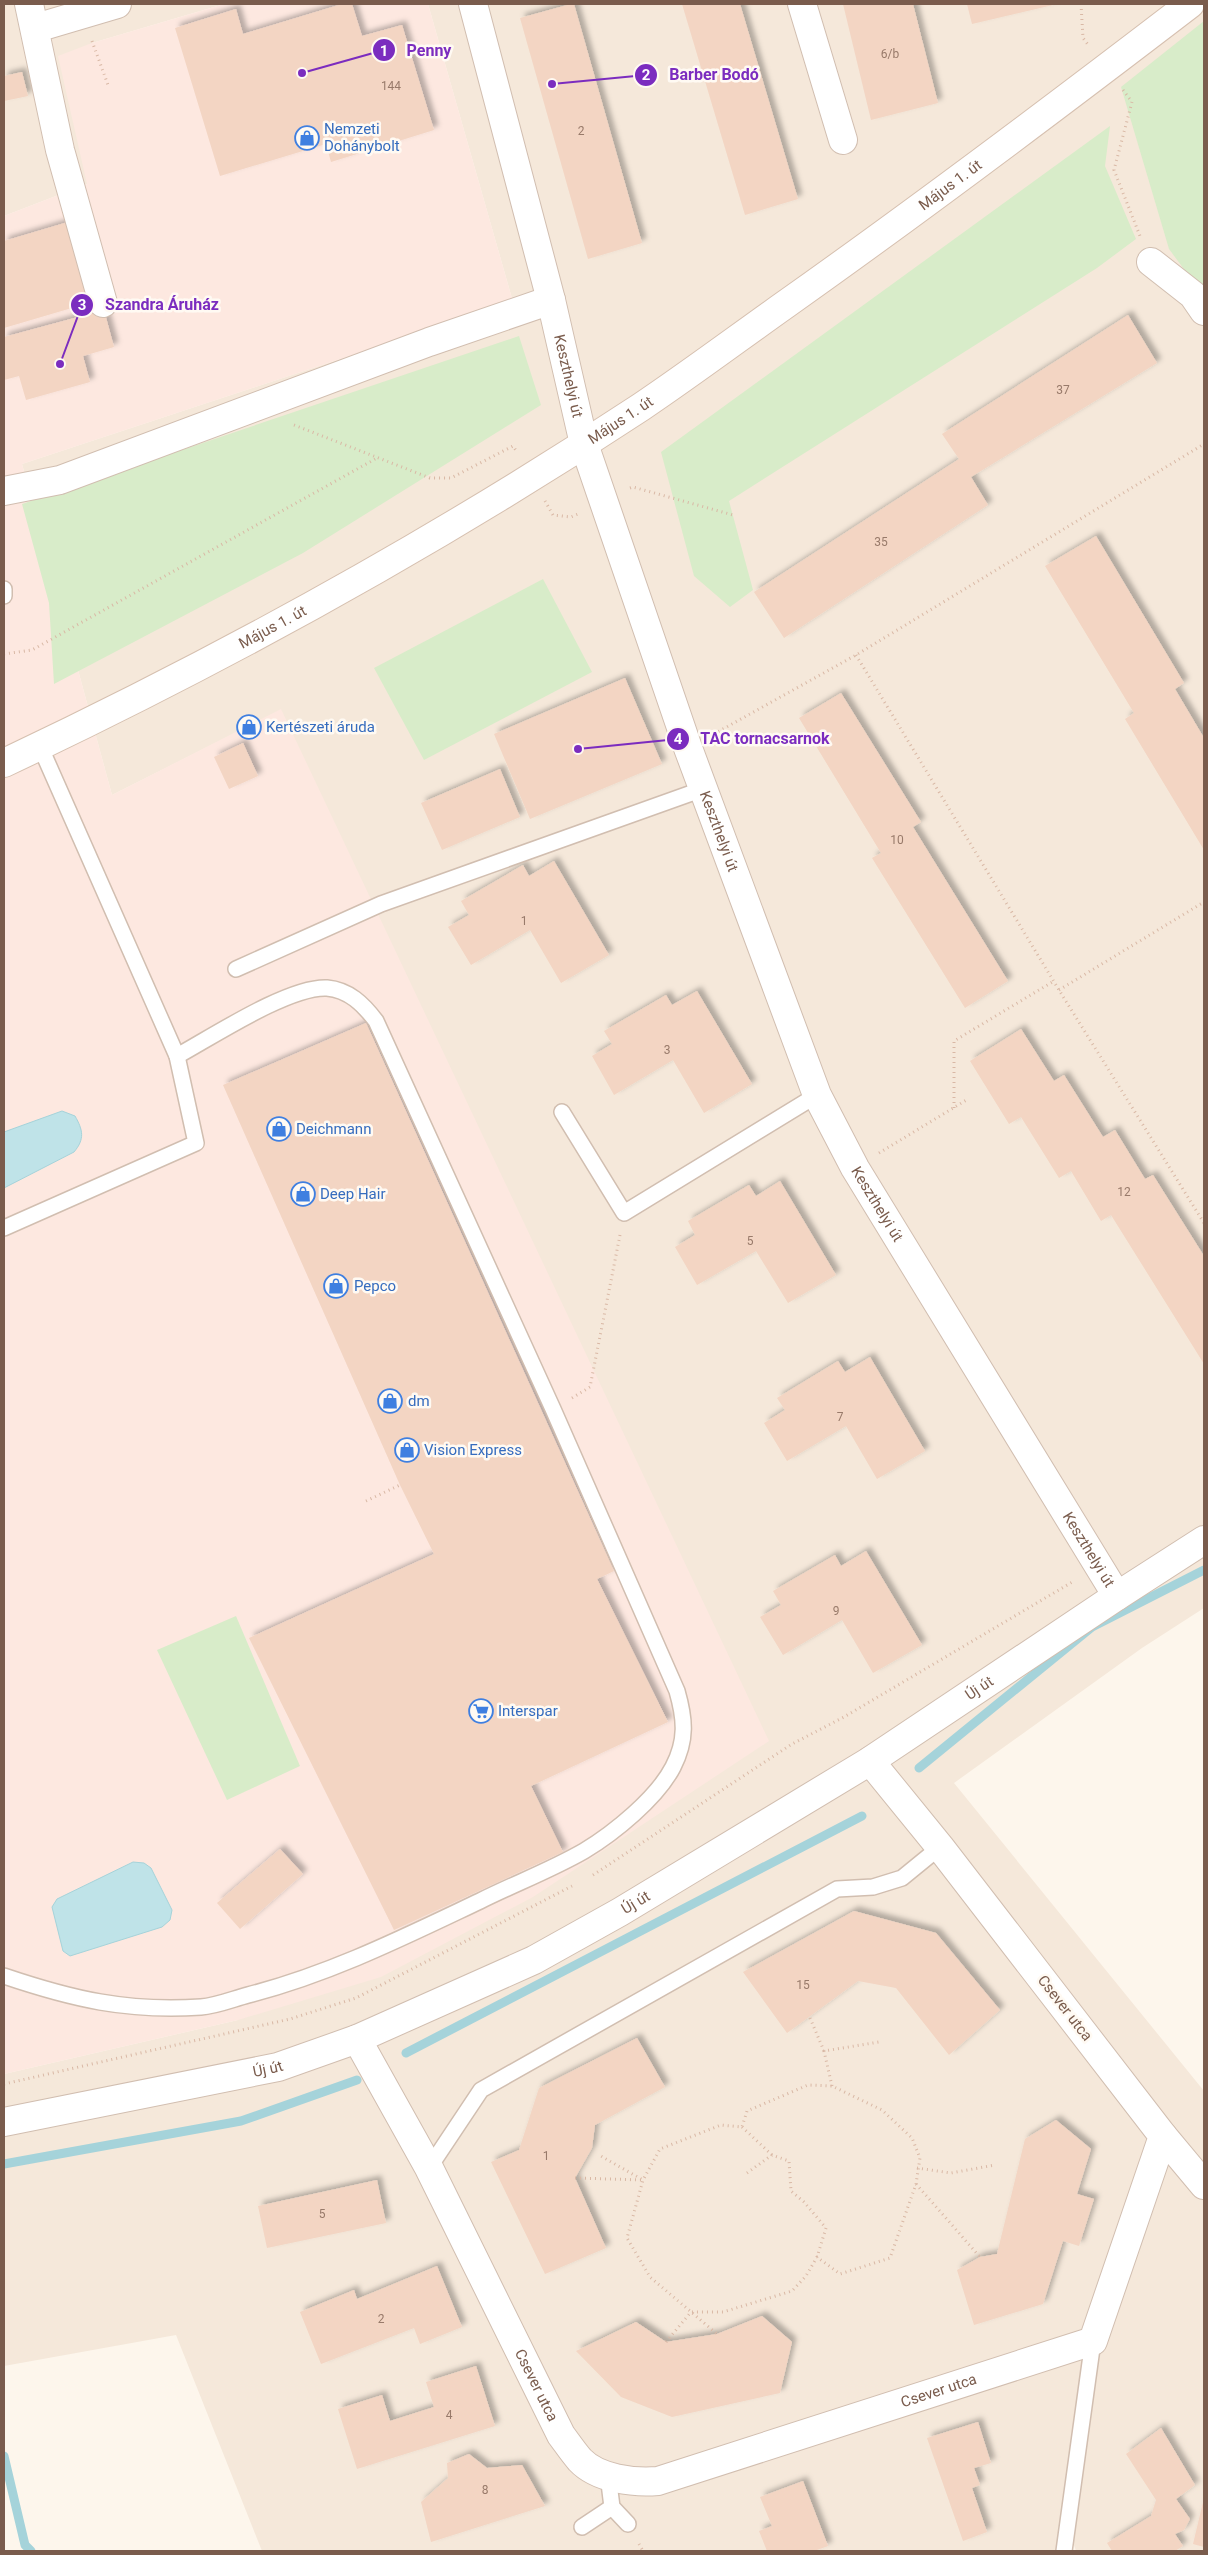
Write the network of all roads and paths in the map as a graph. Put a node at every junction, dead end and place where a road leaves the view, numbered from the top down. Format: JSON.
{"nodes":[{"id":1,"x":117,"y":4,"type":"edge"},
{"id":2,"x":473,"y":4,"type":"edge"},
{"id":3,"x":802,"y":4,"type":"edge"},
{"id":4,"x":1081,"y":4,"type":"edge"},
{"id":5,"x":1190,"y":4,"type":"edge"},
{"id":6,"x":32,"y":16,"type":"edge"},
{"id":7,"x":93,"y":45,"type":"dead end"},
{"id":8,"x":1107,"y":68,"type":"junction"},
{"id":9,"x":108,"y":85,"type":"dead end"},
{"id":10,"x":843,"y":140,"type":"dead end"},
{"id":11,"x":1151,"y":262,"type":"joint"},
{"id":12,"x":551,"y":300,"type":"junction"},
{"id":13,"x":103,"y":303,"type":"dead end"},
{"id":14,"x":1204,"y":311,"type":"edge"},
{"id":15,"x":288,"y":423,"type":"dead end"},
{"id":16,"x":584,"y":444,"type":"junction"},
{"id":17,"x":1204,"y":444,"type":"edge"},
{"id":18,"x":377,"y":458,"type":"junction"},
{"id":19,"x":531,"y":476,"type":"junction"},
{"id":20,"x":4,"y":491,"type":"edge"},
{"id":21,"x":605,"y":501,"type":"junction"},
{"id":22,"x":733,"y":515,"type":"dead end"},
{"id":23,"x":4,"y":589,"type":"edge"},
{"id":24,"x":4,"y":596,"type":"edge"},
{"id":25,"x":4,"y":654,"type":"edge"},
{"id":26,"x":856,"y":655,"type":"junction"},
{"id":27,"x":40,"y":746,"type":"junction"},
{"id":28,"x":688,"y":748,"type":"junction"},
{"id":29,"x":4,"y":763,"type":"edge"},
{"id":30,"x":703,"y":789,"type":"junction"},
{"id":31,"x":1204,"y":902,"type":"edge"},
{"id":32,"x":236,"y":969,"type":"dead end"},
{"id":33,"x":1054,"y":981,"type":"junction"},
{"id":34,"x":1059,"y":990,"type":"junction"},
{"id":35,"x":177,"y":1056,"type":"junction"},
{"id":36,"x":817,"y":1096,"type":"junction"},
{"id":37,"x":968,"y":1099,"type":"dead end"},
{"id":38,"x":954,"y":1108,"type":"junction"},
{"id":39,"x":562,"y":1112,"type":"dead end"},
{"id":40,"x":855,"y":1168,"type":"junction"},
{"id":41,"x":624,"y":1213,"type":"junction"},
{"id":42,"x":1204,"y":1223,"type":"edge"},
{"id":43,"x":4,"y":1228,"type":"edge"},
{"id":44,"x":553,"y":1409,"type":"junction"},
{"id":45,"x":400,"y":1485,"type":"dead end"},
{"id":46,"x":366,"y":1501,"type":"dead end"},
{"id":47,"x":1204,"y":1540,"type":"edge"},
{"id":48,"x":1117,"y":1596,"type":"junction"},
{"id":49,"x":870,"y":1762,"type":"junction"},
{"id":50,"x":940,"y":1847,"type":"junction"},
{"id":51,"x":4,"y":1976,"type":"edge"},
{"id":52,"x":810,"y":2018,"type":"dead end"},
{"id":53,"x":357,"y":2039,"type":"junction"},
{"id":54,"x":879,"y":2042,"type":"dead end"},
{"id":55,"x":824,"y":2051,"type":"junction"},
{"id":56,"x":832,"y":2086,"type":"junction"},
{"id":57,"x":4,"y":2122,"type":"edge"},
{"id":58,"x":742,"y":2127,"type":"junction"},
{"id":59,"x":1163,"y":2136,"type":"junction"},
{"id":60,"x":599,"y":2154,"type":"dead end"},
{"id":61,"x":772,"y":2155,"type":"junction"},
{"id":62,"x":996,"y":2165,"type":"dead end"},
{"id":63,"x":429,"y":2168,"type":"junction"},
{"id":64,"x":917,"y":2168,"type":"junction"},
{"id":65,"x":747,"y":2173,"type":"dead end"},
{"id":66,"x":576,"y":2178,"type":"dead end"},
{"id":67,"x":643,"y":2180,"type":"junction"},
{"id":68,"x":916,"y":2184,"type":"junction"},
{"id":69,"x":1204,"y":2185,"type":"edge"},
{"id":70,"x":817,"y":2257,"type":"junction"},
{"id":71,"x":980,"y":2257,"type":"dead end"},
{"id":72,"x":692,"y":2312,"type":"junction"},
{"id":73,"x":717,"y":2334,"type":"dead end"},
{"id":74,"x":1093,"y":2341,"type":"junction"},
{"id":75,"x":666,"y":2342,"type":"dead end"},
{"id":76,"x":608,"y":2475,"type":"junction"},
{"id":77,"x":612,"y":2507,"type":"junction"},
{"id":78,"x":628,"y":2524,"type":"dead end"},
{"id":79,"x":582,"y":2527,"type":"dead end"},
{"id":80,"x":1064,"y":2551,"type":"edge"}],
"edges":[{"from":1,"to":6,"type":"street"},
{"from":2,"to":12,"type":"street","name":"Keszthelyi út"},
{"from":3,"to":10,"type":"street"},
{"from":4,"to":8,"type":"path"},
{"from":5,"to":8,"type":"street","name":"Május 1. út"},
{"from":6,"to":13,"type":"street"},
{"from":7,"to":9,"type":"path"},
{"from":8,"to":11,"type":"path"},
{"from":8,"to":16,"type":"street","name":"Május 1. út"},
{"from":11,"to":14,"type":"street"},
{"from":12,"to":16,"type":"street","name":"Keszthelyi út"},
{"from":12,"to":20,"type":"street"},
{"from":15,"to":18,"type":"path"},
{"from":16,"to":19,"type":"street","name":"Május 1. út"},
{"from":16,"to":21,"type":"street","name":"Keszthelyi út"},
{"from":17,"to":26,"type":"path"},
{"from":18,"to":19,"type":"path"},
{"from":18,"to":25,"type":"path"},
{"from":19,"to":21,"type":"path"},
{"from":19,"to":27,"type":"street","name":"Május 1. út"},
{"from":21,"to":22,"type":"path"},
{"from":21,"to":28,"type":"street","name":"Keszthelyi út"},
{"from":23,"to":24,"type":"lane"},
{"from":26,"to":28,"type":"path"},
{"from":26,"to":33,"type":"path"},
{"from":27,"to":29,"type":"street","name":"Május 1. út"},
{"from":27,"to":35,"type":"lane"},
{"from":28,"to":30,"type":"street","name":"Keszthelyi út"},
{"from":30,"to":32,"type":"lane"},
{"from":30,"to":36,"type":"street","name":"Keszthelyi út"},
{"from":31,"to":34,"type":"path"},
{"from":33,"to":34,"type":"path"},
{"from":33,"to":38,"type":"path"},
{"from":34,"to":42,"type":"path"},
{"from":35,"to":43,"type":"lane"},
{"from":35,"to":44,"type":"lane"},
{"from":36,"to":40,"type":"street","name":"Keszthelyi út"},
{"from":36,"to":41,"type":"lane"},
{"from":37,"to":38,"type":"path"},
{"from":38,"to":40,"type":"path"},
{"from":39,"to":41,"type":"lane"},
{"from":40,"to":48,"type":"street","name":"Keszthelyi út"},
{"from":41,"to":44,"type":"path"},
{"from":44,"to":51,"type":"lane"},
{"from":45,"to":46,"type":"path"},
{"from":47,"to":48,"type":"street","name":"Új út"},
{"from":48,"to":49,"type":"street","name":"Új út"},
{"from":49,"to":50,"type":"street","name":"Csever utca"},
{"from":49,"to":53,"type":"street","name":"Új út"},
{"from":50,"to":59,"type":"street","name":"Csever utca"},
{"from":50,"to":63,"type":"lane"},
{"from":52,"to":55,"type":"path"},
{"from":53,"to":57,"type":"street","name":"Új út"},
{"from":53,"to":63,"type":"street","name":"Csever utca"},
{"from":54,"to":55,"type":"path"},
{"from":55,"to":56,"type":"path"},
{"from":56,"to":58,"type":"path"},
{"from":56,"to":64,"type":"path"},
{"from":58,"to":61,"type":"path"},
{"from":58,"to":67,"type":"path"},
{"from":59,"to":69,"type":"street","name":"Csever utca"},
{"from":59,"to":74,"type":"street"},
{"from":60,"to":67,"type":"path"},
{"from":61,"to":65,"type":"path"},
{"from":61,"to":70,"type":"path"},
{"from":62,"to":64,"type":"path"},
{"from":63,"to":76,"type":"street","name":"Csever utca"},
{"from":64,"to":68,"type":"path"},
{"from":66,"to":67,"type":"path"},
{"from":67,"to":72,"type":"path"},
{"from":68,"to":70,"type":"path"},
{"from":68,"to":71,"type":"path"},
{"from":70,"to":72,"type":"path"},
{"from":72,"to":73,"type":"path"},
{"from":72,"to":75,"type":"path"},
{"from":74,"to":76,"type":"street","name":"Csever utca"},
{"from":74,"to":80,"type":"lane"},
{"from":76,"to":77,"type":"lane"},
{"from":77,"to":78,"type":"lane"},
{"from":77,"to":79,"type":"lane"}]}
